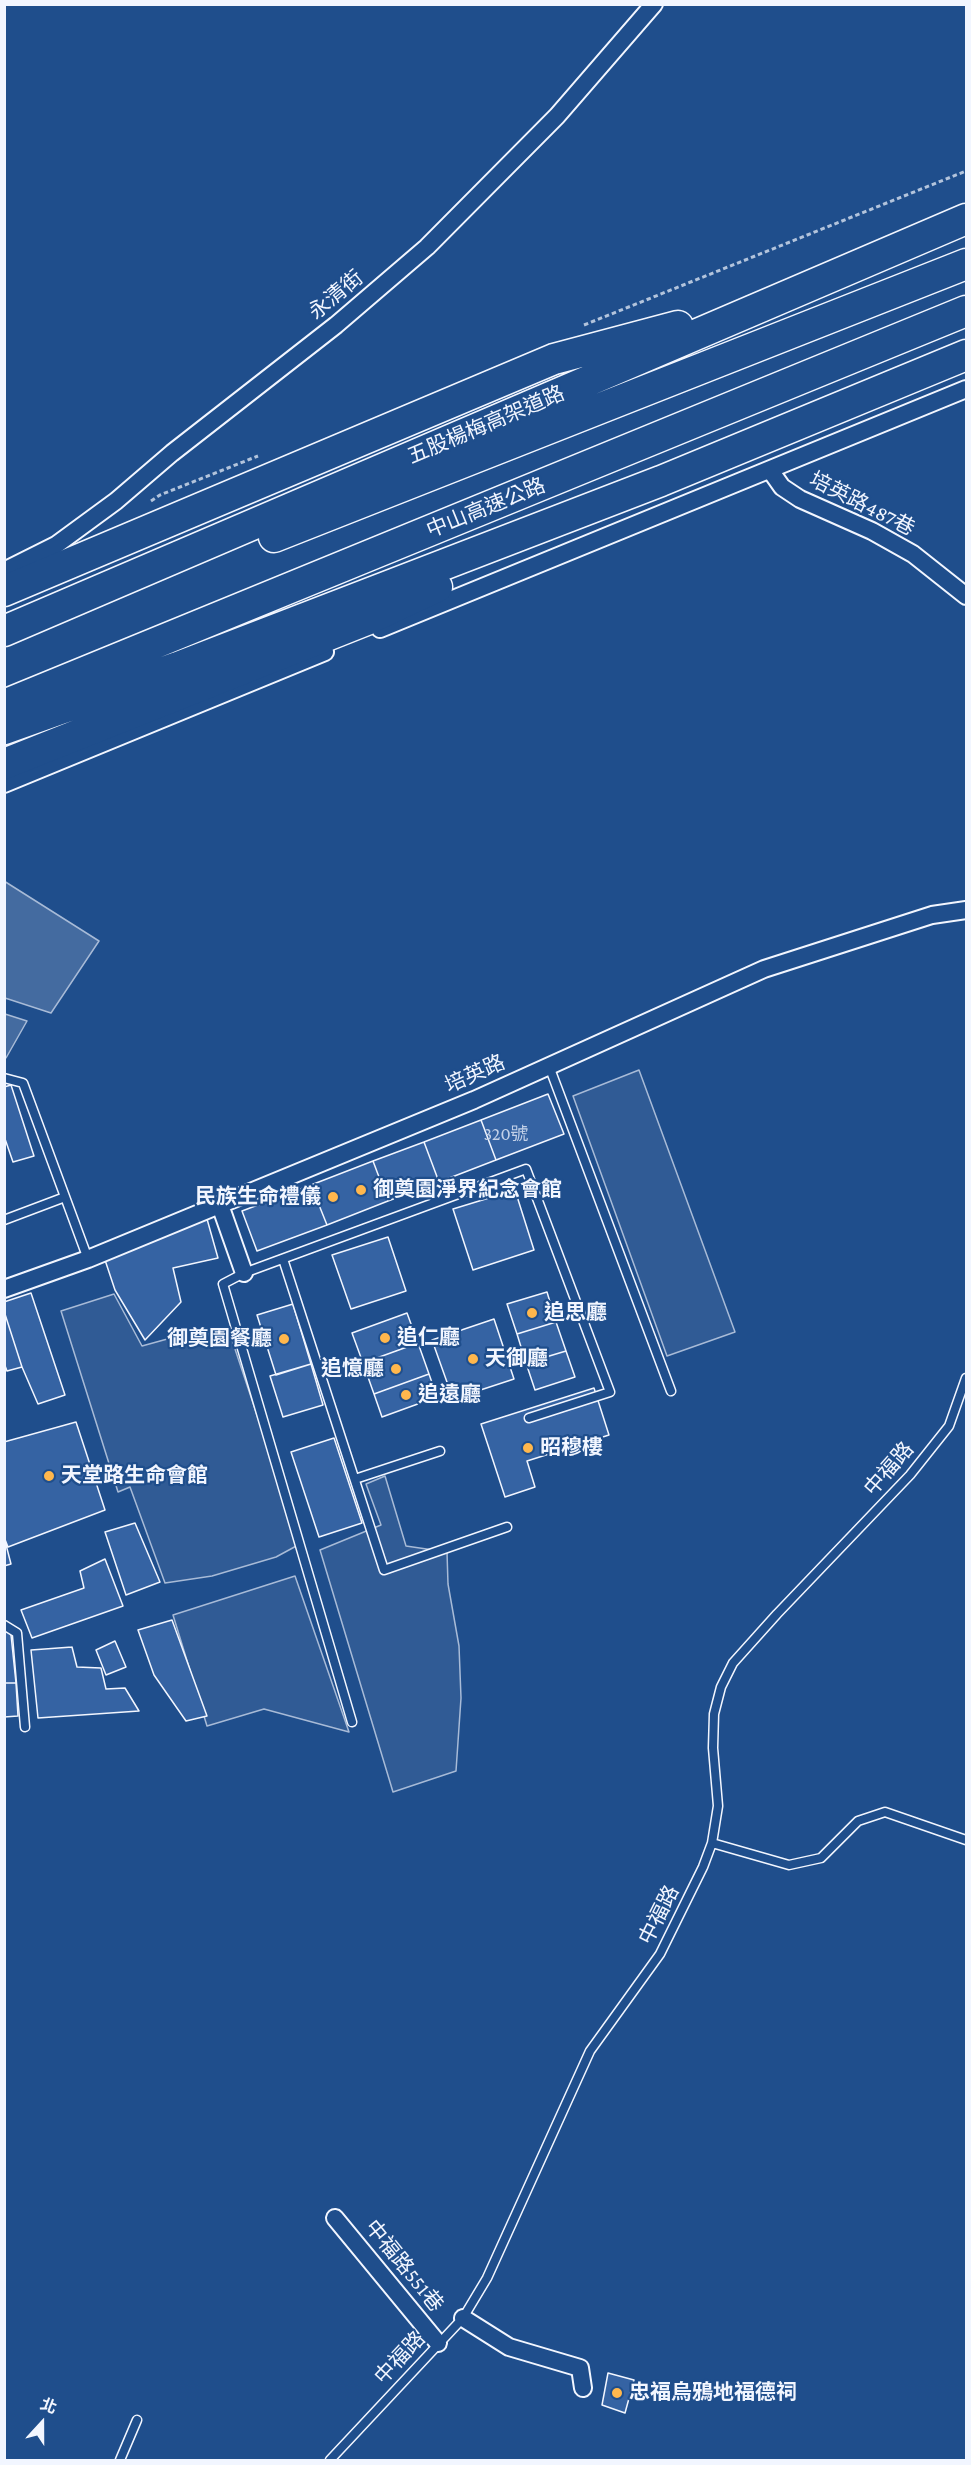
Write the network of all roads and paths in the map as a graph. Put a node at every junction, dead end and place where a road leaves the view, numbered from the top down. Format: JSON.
{"nodes":[{"id":1,"x":654,"y":4,"type":"edge"},
{"id":2,"x":966,"y":219,"type":"edge"},
{"id":3,"x":966,"y":264,"type":"edge"},
{"id":4,"x":783,"y":298,"type":"junction"},
{"id":5,"x":966,"y":311,"type":"edge"},
{"id":6,"x":966,"y":355,"type":"edge"},
{"id":7,"x":966,"y":389,"type":"edge"},
{"id":8,"x":770,"y":470,"type":"junction"},
{"id":9,"x":661,"y":481,"type":"junction"},
{"id":10,"x":4,"y":571,"type":"edge"},
{"id":11,"x":4,"y":591,"type":"edge"},
{"id":12,"x":966,"y":596,"type":"edge"},
{"id":13,"x":4,"y":631,"type":"edge"},
{"id":14,"x":4,"y":643,"type":"edge"},
{"id":15,"x":4,"y":705,"type":"edge"},
{"id":16,"x":4,"y":729,"type":"edge"},
{"id":17,"x":4,"y":764,"type":"edge"},
{"id":18,"x":4,"y":784,"type":"edge"},
{"id":19,"x":966,"y":910,"type":"edge"},
{"id":20,"x":549,"y":1066,"type":"junction"},
{"id":21,"x":4,"y":1078,"type":"edge"},
{"id":22,"x":65,"y":1197,"type":"junction"},
{"id":23,"x":220,"y":1205,"type":"junction"},
{"id":24,"x":4,"y":1220,"type":"edge"},
{"id":25,"x":88,"y":1259,"type":"junction"},
{"id":26,"x":283,"y":1259,"type":"junction"},
{"id":27,"x":244,"y":1273,"type":"junction"},
{"id":28,"x":4,"y":1289,"type":"edge"},
{"id":29,"x":966,"y":1378,"type":"edge"},
{"id":30,"x":671,"y":1391,"type":"dead end"},
{"id":31,"x":529,"y":1418,"type":"dead end"},
{"id":32,"x":440,"y":1451,"type":"dead end"},
{"id":33,"x":355,"y":1479,"type":"junction"},
{"id":34,"x":507,"y":1527,"type":"dead end"},
{"id":35,"x":4,"y":1625,"type":"edge"},
{"id":36,"x":352,"y":1722,"type":"dead end"},
{"id":37,"x":25,"y":1727,"type":"dead end"},
{"id":38,"x":966,"y":1840,"type":"edge"},
{"id":39,"x":712,"y":1843,"type":"junction"},
{"id":40,"x":335,"y":2218,"type":"dead end"},
{"id":41,"x":463,"y":2318,"type":"junction"},
{"id":42,"x":438,"y":2343,"type":"junction"},
{"id":43,"x":583,"y":2388,"type":"dead end"},
{"id":44,"x":137,"y":2420,"type":"dead end"},
{"id":45,"x":120,"y":2460,"type":"edge"},
{"id":46,"x":330,"y":2460,"type":"edge"}],
"edges":[{"from":1,"to":10,"type":"street","name":"永清街"},
{"from":2,"to":4,"type":"highway","name":"五股楊梅高架道路"},
{"from":3,"to":14,"type":"highway"},
{"from":4,"to":11,"type":"highway"},
{"from":4,"to":13,"type":"highway","name":"五股楊梅高架道路"},
{"from":5,"to":15,"type":"highway","name":"中山高速公路"},
{"from":6,"to":9,"type":"highway"},
{"from":7,"to":8,"type":"street"},
{"from":8,"to":12,"type":"street","name":"培英路487巷"},
{"from":8,"to":18,"type":"street"},
{"from":9,"to":16,"type":"highway"},
{"from":9,"to":17,"type":"highway"},
{"from":19,"to":20,"type":"street","name":"培英路"},
{"from":20,"to":23,"type":"street","name":"培英路"},
{"from":20,"to":30,"type":"lane"},
{"from":21,"to":22,"type":"lane"},
{"from":22,"to":24,"type":"lane"},
{"from":22,"to":25,"type":"lane"},
{"from":23,"to":25,"type":"street","name":"培英路"},
{"from":23,"to":27,"type":"street"},
{"from":25,"to":28,"type":"street","name":"培英路"},
{"from":26,"to":27,"type":"lane"},
{"from":26,"to":31,"type":"lane"},
{"from":26,"to":33,"type":"lane"},
{"from":27,"to":36,"type":"lane"},
{"from":29,"to":39,"type":"lane","name":"中福路"},
{"from":32,"to":33,"type":"lane"},
{"from":33,"to":34,"type":"lane"},
{"from":35,"to":37,"type":"lane"},
{"from":38,"to":39,"type":"lane"},
{"from":39,"to":41,"type":"lane","name":"中福路"},
{"from":40,"to":42,"type":"street","name":"中福路551巷"},
{"from":41,"to":42,"type":"lane","name":"中福路"},
{"from":41,"to":43,"type":"street"},
{"from":42,"to":46,"type":"lane","name":"中福路"},
{"from":44,"to":45,"type":"lane"}]}
